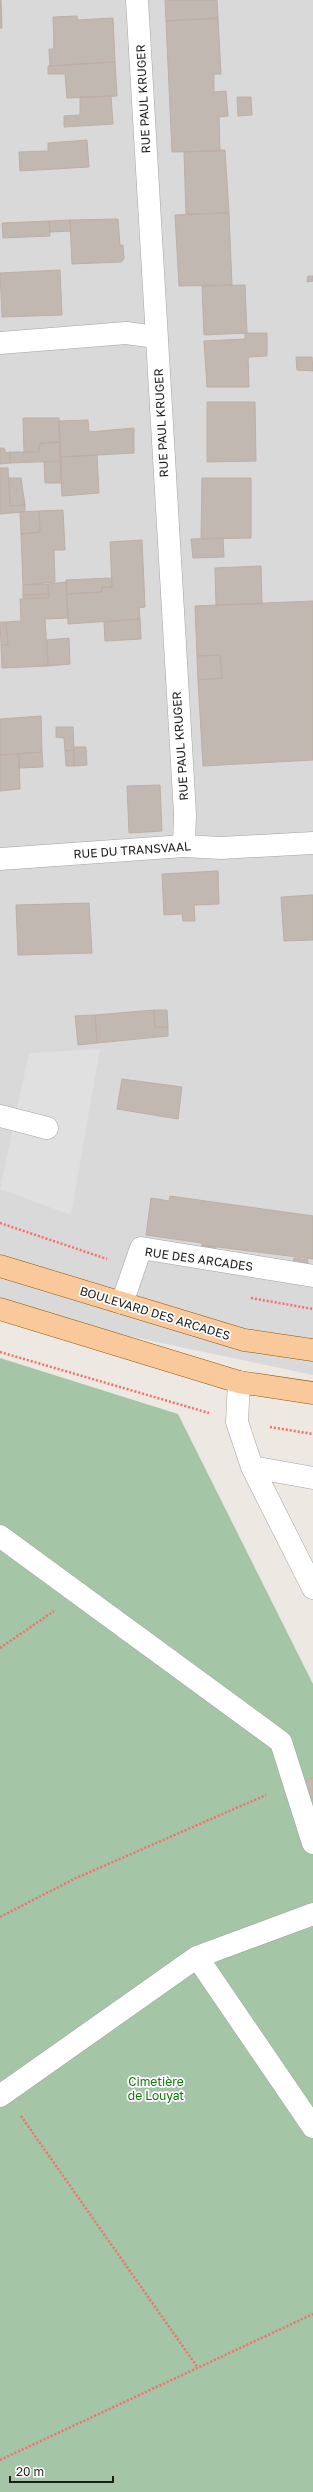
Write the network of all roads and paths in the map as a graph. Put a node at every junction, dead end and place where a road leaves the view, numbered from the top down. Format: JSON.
{"nodes":[{"id":1,"x":137,"y":0,"type":"edge"},
{"id":2,"x":156,"y":337,"type":"junction"},
{"id":3,"x":0,"y":343,"type":"edge"},
{"id":4,"x":313,"y":843,"type":"edge"},
{"id":5,"x":184,"y":846,"type":"junction"},
{"id":6,"x":0,"y":860,"type":"edge"},
{"id":7,"x":0,"y":1116,"type":"edge"},
{"id":8,"x":47,"y":1128,"type":"dead end"},
{"id":9,"x":0,"y":1266,"type":"edge"},
{"id":10,"x":313,"y":1276,"type":"edge"},
{"id":11,"x":122,"y":1303,"type":"junction"},
{"id":12,"x":0,"y":1310,"type":"edge"},
{"id":13,"x":313,"y":1350,"type":"edge"},
{"id":14,"x":0,"y":1352,"type":"edge"},
{"id":15,"x":239,"y":1382,"type":"junction"},
{"id":16,"x":313,"y":1394,"type":"edge"},
{"id":17,"x":237,"y":1422,"type":"junction"},
{"id":18,"x":313,"y":1434,"type":"edge"},
{"id":19,"x":252,"y":1467,"type":"junction"},
{"id":20,"x":313,"y":1478,"type":"edge"},
{"id":21,"x":0,"y":1536,"type":"edge"},
{"id":22,"x":313,"y":1588,"type":"edge"},
{"id":23,"x":79,"y":1594,"type":"junction"},
{"id":24,"x":0,"y":1648,"type":"edge"},
{"id":25,"x":294,"y":1782,"type":"junction"},
{"id":26,"x":313,"y":1842,"type":"edge"},
{"id":27,"x":313,"y":1914,"type":"edge"},
{"id":28,"x":0,"y":1917,"type":"edge"},
{"id":29,"x":197,"y":1957,"type":"junction"},
{"id":30,"x":2,"y":2094,"type":"edge"},
{"id":31,"x":313,"y":2127,"type":"edge"},
{"id":32,"x":313,"y":2314,"type":"edge"},
{"id":33,"x":198,"y":2368,"type":"junction"},
{"id":34,"x":0,"y":2460,"type":"edge"}],
"edges":[{"from":1,"to":2,"type":"street","name":"RUE PAUL KRUGER"},
{"from":2,"to":3,"type":"street"},
{"from":2,"to":5,"type":"street","name":"RUE PAUL KRUGER"},
{"from":4,"to":5,"type":"street","name":"RUE DU TRANSVAAL"},
{"from":5,"to":6,"type":"street","name":"RUE DU TRANSVAAL"},
{"from":7,"to":8,"type":"street"},
{"from":9,"to":11,"type":"main road","name":"BOULEVARD DES ARCADES"},
{"from":10,"to":11,"type":"street","name":"RUE DES ARCADES"},
{"from":11,"to":13,"type":"main road","name":"BOULEVARD DES ARCADES"},
{"from":12,"to":15,"type":"main road"},
{"from":14,"to":17,"type":"path"},
{"from":15,"to":16,"type":"main road"},
{"from":15,"to":17,"type":"street"},
{"from":17,"to":18,"type":"path"},
{"from":17,"to":19,"type":"street"},
{"from":19,"to":20,"type":"street"},
{"from":19,"to":22,"type":"street"},
{"from":21,"to":23,"type":"street"},
{"from":23,"to":24,"type":"path"},
{"from":23,"to":25,"type":"street"},
{"from":25,"to":26,"type":"street"},
{"from":25,"to":28,"type":"path"},
{"from":27,"to":29,"type":"street"},
{"from":29,"to":30,"type":"street"},
{"from":29,"to":31,"type":"street"},
{"from":30,"to":33,"type":"path"},
{"from":32,"to":33,"type":"path"},
{"from":33,"to":34,"type":"path"}]}
